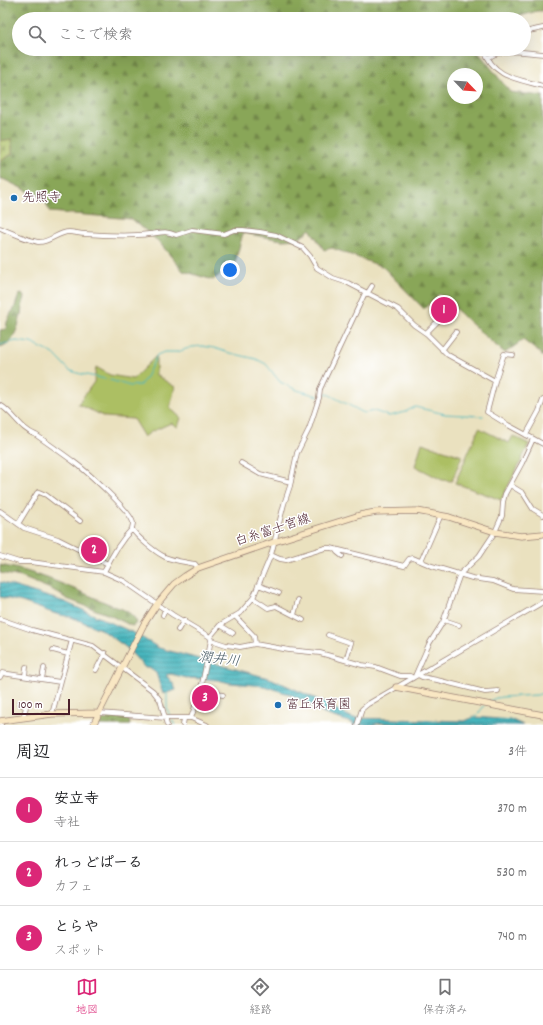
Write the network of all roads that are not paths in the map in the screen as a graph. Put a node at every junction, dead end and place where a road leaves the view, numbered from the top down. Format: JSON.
{"nodes":[{"id":1,"x":543,"y":28,"type":"edge"},
{"id":2,"x":531,"y":31,"type":"edge"},
{"id":3,"x":531,"y":53,"type":"edge"},
{"id":4,"x":543,"y":54,"type":"edge"},
{"id":5,"x":492,"y":56,"type":"edge"},
{"id":6,"x":488,"y":58,"type":"joint"},
{"id":7,"x":543,"y":86,"type":"edge"},
{"id":8,"x":0,"y":228,"type":"edge"},
{"id":9,"x":372,"y":286,"type":"dead end"},
{"id":10,"x":366,"y":293,"type":"junction"},
{"id":11,"x":438,"y":321,"type":"dead end"},
{"id":12,"x":456,"y":332,"type":"dead end"},
{"id":13,"x":426,"y":333,"type":"junction"},
{"id":14,"x":442,"y":350,"type":"junction"},
{"id":15,"x":513,"y":355,"type":"dead end"},
{"id":16,"x":495,"y":381,"type":"junction"},
{"id":17,"x":543,"y":400,"type":"edge"},
{"id":18,"x":0,"y":405,"type":"edge"},
{"id":19,"x":541,"y":411,"type":"edge"},
{"id":20,"x":526,"y":435,"type":"junction"},
{"id":21,"x":533,"y":439,"type":"junction"},
{"id":22,"x":543,"y":444,"type":"edge"},
{"id":23,"x":241,"y":463,"type":"dead end"},
{"id":24,"x":291,"y":482,"type":"junction"},
{"id":25,"x":510,"y":485,"type":"junction"},
{"id":26,"x":0,"y":511,"type":"edge"},
{"id":27,"x":441,"y":515,"type":"junction"},
{"id":28,"x":543,"y":515,"type":"edge"},
{"id":29,"x":80,"y":521,"type":"dead end"},
{"id":30,"x":18,"y":524,"type":"junction"},
{"id":31,"x":132,"y":529,"type":"junction"},
{"id":32,"x":495,"y":532,"type":"junction"},
{"id":33,"x":543,"y":534,"type":"edge"},
{"id":34,"x":274,"y":542,"type":"junction"},
{"id":35,"x":335,"y":549,"type":"junction"},
{"id":36,"x":271,"y":555,"type":"junction"},
{"id":37,"x":0,"y":556,"type":"edge"},
{"id":38,"x":342,"y":556,"type":"dead end"},
{"id":39,"x":422,"y":561,"type":"junction"},
{"id":40,"x":108,"y":564,"type":"junction"},
{"id":41,"x":198,"y":568,"type":"junction"},
{"id":42,"x":104,"y":572,"type":"junction"},
{"id":43,"x":460,"y":574,"type":"junction"},
{"id":44,"x":258,"y":585,"type":"junction"},
{"id":45,"x":543,"y":591,"type":"edge"},
{"id":46,"x":279,"y":593,"type":"dead end"},
{"id":47,"x":253,"y":598,"type":"junction"},
{"id":48,"x":298,"y":600,"type":"dead end"},
{"id":49,"x":543,"y":602,"type":"edge"},
{"id":50,"x":157,"y":604,"type":"junction"},
{"id":51,"x":165,"y":610,"type":"junction"},
{"id":52,"x":163,"y":615,"type":"dead end"},
{"id":53,"x":294,"y":615,"type":"junction"},
{"id":54,"x":235,"y":616,"type":"junction"},
{"id":55,"x":0,"y":619,"type":"edge"},
{"id":56,"x":184,"y":620,"type":"junction"},
{"id":57,"x":303,"y":620,"type":"dead end"},
{"id":58,"x":444,"y":620,"type":"junction"},
{"id":59,"x":220,"y":625,"type":"junction"},
{"id":60,"x":458,"y":625,"type":"dead end"},
{"id":61,"x":178,"y":630,"type":"dead end"},
{"id":62,"x":234,"y":633,"type":"dead end"},
{"id":63,"x":328,"y":635,"type":"dead end"},
{"id":64,"x":211,"y":638,"type":"junction"},
{"id":65,"x":72,"y":640,"type":"junction"},
{"id":66,"x":255,"y":644,"type":"junction"},
{"id":67,"x":53,"y":650,"type":"dead end"},
{"id":68,"x":105,"y":653,"type":"junction"},
{"id":69,"x":68,"y":654,"type":"junction"},
{"id":70,"x":346,"y":660,"type":"junction"},
{"id":71,"x":123,"y":665,"type":"junction"},
{"id":72,"x":26,"y":667,"type":"dead end"},
{"id":73,"x":44,"y":668,"type":"dead end"},
{"id":74,"x":96,"y":670,"type":"dead end"},
{"id":75,"x":25,"y":676,"type":"junction"},
{"id":76,"x":415,"y":676,"type":"junction"},
{"id":77,"x":0,"y":677,"type":"edge"},
{"id":78,"x":42,"y":679,"type":"junction"},
{"id":79,"x":60,"y":682,"type":"junction"},
{"id":80,"x":202,"y":686,"type":"junction"},
{"id":81,"x":396,"y":687,"type":"junction"},
{"id":82,"x":498,"y":691,"type":"dead end"},
{"id":83,"x":223,"y":695,"type":"dead end"},
{"id":84,"x":19,"y":703,"type":"dead end"},
{"id":85,"x":99,"y":713,"type":"junction"},
{"id":86,"x":52,"y":714,"type":"junction"},
{"id":87,"x":543,"y":715,"type":"edge"},
{"id":88,"x":23,"y":718,"type":"junction"},
{"id":89,"x":166,"y":718,"type":"junction"},
{"id":90,"x":191,"y":718,"type":"junction"},
{"id":91,"x":182,"y":719,"type":"junction"},
{"id":92,"x":0,"y":723,"type":"edge"},
{"id":93,"x":93,"y":725,"type":"edge"},
{"id":94,"x":167,"y":725,"type":"edge"},
{"id":95,"x":183,"y":725,"type":"edge"},
{"id":96,"x":207,"y":725,"type":"edge"},
{"id":97,"x":357,"y":725,"type":"edge"}],
"edges":[{"from":1,"to":2,"type":"street"},
{"from":3,"to":4,"type":"street"},
{"from":5,"to":6,"type":"street"},
{"from":6,"to":7,"type":"street"},
{"from":8,"to":10,"type":"street"},
{"from":9,"to":10,"type":"street"},
{"from":10,"to":13,"type":"street"},
{"from":10,"to":24,"type":"street"},
{"from":11,"to":13,"type":"street"},
{"from":12,"to":14,"type":"street"},
{"from":13,"to":14,"type":"street"},
{"from":14,"to":16,"type":"street"},
{"from":15,"to":16,"type":"street"},
{"from":16,"to":20,"type":"street"},
{"from":17,"to":19,"type":"street"},
{"from":18,"to":31,"type":"street"},
{"from":19,"to":20,"type":"street"},
{"from":20,"to":21,"type":"street"},
{"from":21,"to":22,"type":"street"},
{"from":21,"to":25,"type":"street"},
{"from":23,"to":24,"type":"street"},
{"from":24,"to":34,"type":"street"},
{"from":25,"to":28,"type":"street"},
{"from":25,"to":32,"type":"street"},
{"from":26,"to":30,"type":"street"},
{"from":27,"to":32,"type":"main road","name":"白糸富士宮線"},
{"from":27,"to":34,"type":"main road","name":"白糸富士宮線"},
{"from":27,"to":39,"type":"street"},
{"from":29,"to":30,"type":"street"},
{"from":30,"to":40,"type":"street"},
{"from":31,"to":40,"type":"street"},
{"from":31,"to":41,"type":"street"},
{"from":32,"to":33,"type":"main road","name":"白糸富士宮線"},
{"from":32,"to":43,"type":"street"},
{"from":34,"to":36,"type":"street"},
{"from":34,"to":41,"type":"main road","name":"白糸富士宮線"},
{"from":35,"to":36,"type":"street"},
{"from":35,"to":38,"type":"street"},
{"from":35,"to":39,"type":"street"},
{"from":36,"to":44,"type":"street"},
{"from":37,"to":42,"type":"street"},
{"from":39,"to":43,"type":"street"},
{"from":40,"to":42,"type":"street"},
{"from":41,"to":50,"type":"main road","name":"白糸富士宮線"},
{"from":42,"to":50,"type":"street"},
{"from":43,"to":45,"type":"street"},
{"from":43,"to":58,"type":"street"},
{"from":44,"to":46,"type":"street"},
{"from":44,"to":47,"type":"street"},
{"from":47,"to":53,"type":"street"},
{"from":47,"to":54,"type":"street"},
{"from":48,"to":53,"type":"street"},
{"from":49,"to":76,"type":"street"},
{"from":50,"to":51,"type":"street"},
{"from":50,"to":71,"type":"main road","name":"白糸富士宮線"},
{"from":51,"to":52,"type":"street"},
{"from":51,"to":56,"type":"street"},
{"from":53,"to":57,"type":"street"},
{"from":54,"to":59,"type":"street"},
{"from":54,"to":66,"type":"street"},
{"from":55,"to":65,"type":"street"},
{"from":56,"to":61,"type":"street"},
{"from":56,"to":64,"type":"street"},
{"from":58,"to":60,"type":"street"},
{"from":58,"to":76,"type":"street"},
{"from":59,"to":62,"type":"street"},
{"from":59,"to":64,"type":"street"},
{"from":63,"to":70,"type":"street"},
{"from":64,"to":66,"type":"street"},
{"from":64,"to":80,"type":"street"},
{"from":65,"to":68,"type":"street"},
{"from":65,"to":69,"type":"street"},
{"from":66,"to":70,"type":"street"},
{"from":67,"to":69,"type":"street"},
{"from":68,"to":71,"type":"street"},
{"from":68,"to":74,"type":"street"},
{"from":69,"to":79,"type":"street"},
{"from":70,"to":76,"type":"street"},
{"from":71,"to":85,"type":"main road","name":"白糸富士宮線"},
{"from":71,"to":89,"type":"street"},
{"from":72,"to":75,"type":"street"},
{"from":73,"to":78,"type":"street"},
{"from":75,"to":77,"type":"street"},
{"from":75,"to":78,"type":"street"},
{"from":76,"to":81,"type":"street"},
{"from":76,"to":82,"type":"street"},
{"from":78,"to":79,"type":"street"},
{"from":79,"to":86,"type":"street"},
{"from":80,"to":83,"type":"street"},
{"from":80,"to":90,"type":"street"},
{"from":81,"to":87,"type":"main road"},
{"from":81,"to":97,"type":"street"},
{"from":84,"to":88,"type":"street"},
{"from":85,"to":86,"type":"main road"},
{"from":85,"to":89,"type":"street"},
{"from":85,"to":93,"type":"main road","name":"白糸富士宮線"},
{"from":86,"to":88,"type":"main road"},
{"from":88,"to":92,"type":"main road"},
{"from":89,"to":91,"type":"street"},
{"from":89,"to":94,"type":"street"},
{"from":90,"to":91,"type":"street"},
{"from":90,"to":96,"type":"street"},
{"from":91,"to":95,"type":"street"}]}
